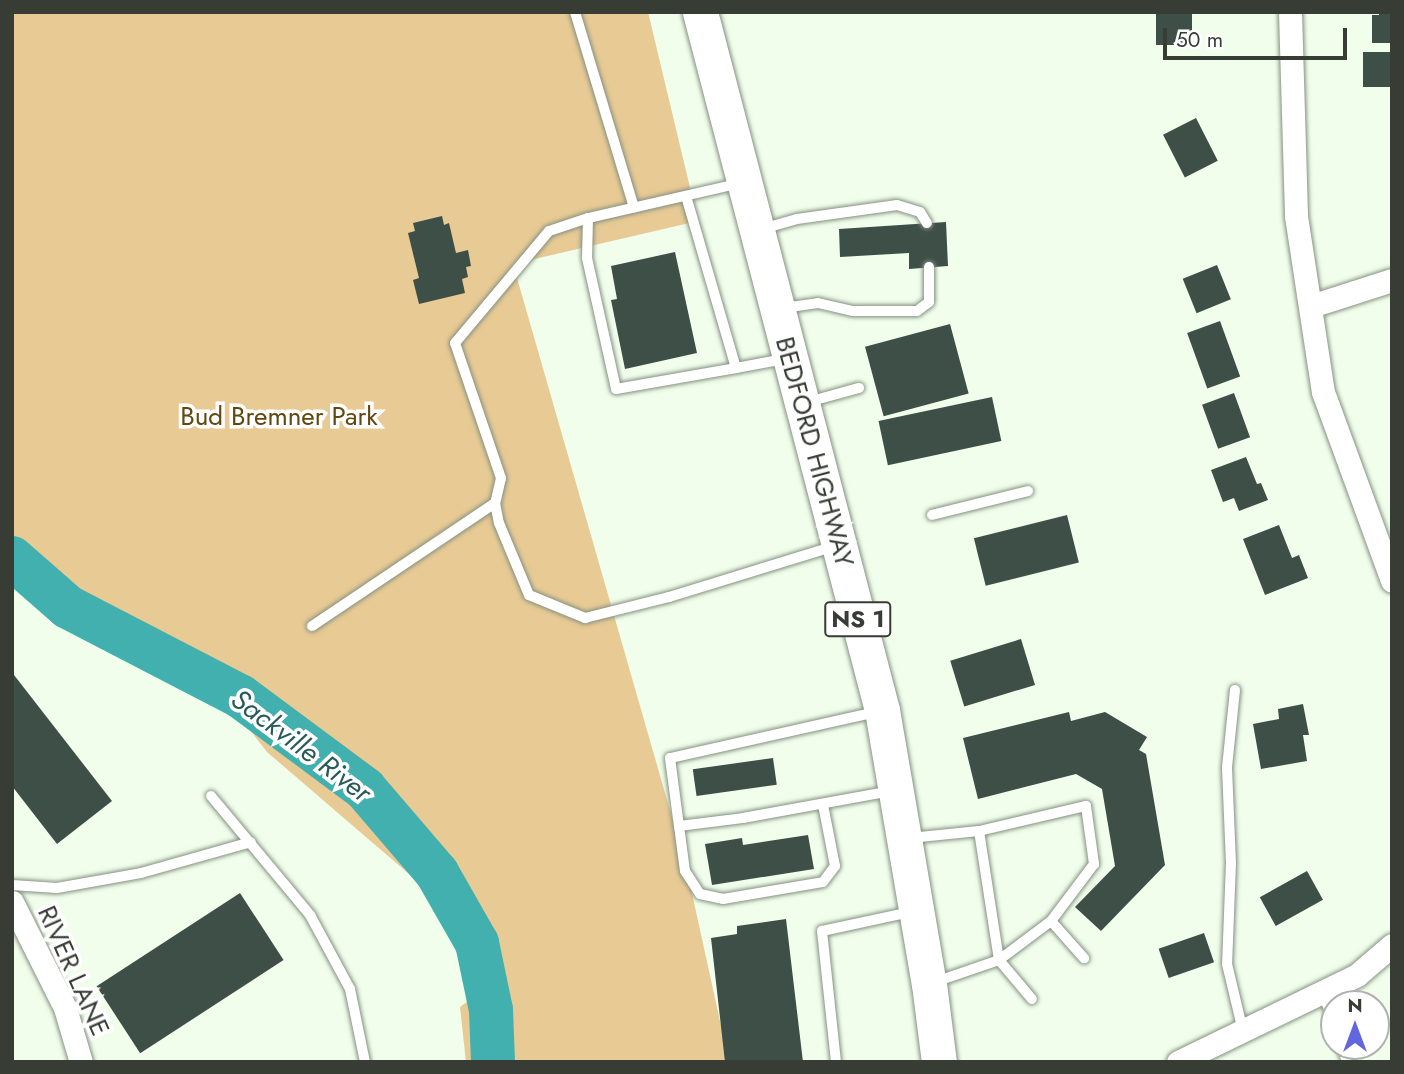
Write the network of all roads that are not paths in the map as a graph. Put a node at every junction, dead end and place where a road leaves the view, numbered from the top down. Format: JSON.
{"nodes":[{"id":1,"x":575,"y":12,"type":"edge"},
{"id":2,"x":700,"y":12,"type":"edge"},
{"id":3,"x":1290,"y":12,"type":"edge"},
{"id":4,"x":744,"y":182,"type":"junction"},
{"id":5,"x":686,"y":196,"type":"junction"},
{"id":6,"x":634,"y":208,"type":"junction"},
{"id":7,"x":588,"y":218,"type":"junction"},
{"id":8,"x":928,"y":223,"type":"dead end"},
{"id":9,"x":757,"y":230,"type":"junction"},
{"id":10,"x":929,"y":267,"type":"dead end"},
{"id":11,"x":1392,"y":280,"type":"edge"},
{"id":12,"x":1311,"y":306,"type":"junction"},
{"id":13,"x":777,"y":308,"type":"junction"},
{"id":14,"x":790,"y":359,"type":"junction"},
{"id":15,"x":736,"y":368,"type":"junction"},
{"id":16,"x":859,"y":388,"type":"dead end"},
{"id":17,"x":802,"y":404,"type":"junction"},
{"id":18,"x":1028,"y":491,"type":"dead end"},
{"id":19,"x":495,"y":503,"type":"junction"},
{"id":20,"x":932,"y":515,"type":"dead end"},
{"id":21,"x":838,"y":545,"type":"junction"},
{"id":22,"x":1392,"y":581,"type":"edge"},
{"id":23,"x":312,"y":625,"type":"dead end"},
{"id":24,"x":1235,"y":690,"type":"dead end"},
{"id":25,"x":883,"y":710,"type":"junction"},
{"id":26,"x":897,"y":790,"type":"junction"},
{"id":27,"x":211,"y":796,"type":"dead end"},
{"id":28,"x":823,"y":805,"type":"junction"},
{"id":29,"x":679,"y":826,"type":"junction"},
{"id":30,"x":979,"y":831,"type":"junction"},
{"id":31,"x":905,"y":838,"type":"junction"},
{"id":32,"x":251,"y":842,"type":"junction"},
{"id":33,"x":12,"y":886,"type":"edge"},
{"id":34,"x":12,"y":902,"type":"edge"},
{"id":35,"x":917,"y":911,"type":"junction"},
{"id":36,"x":1051,"y":921,"type":"junction"},
{"id":37,"x":1392,"y":945,"type":"edge"},
{"id":38,"x":1084,"y":958,"type":"dead end"},
{"id":39,"x":999,"y":960,"type":"junction"},
{"id":40,"x":929,"y":984,"type":"junction"},
{"id":41,"x":1329,"y":990,"type":"edge"},
{"id":42,"x":1320,"y":994,"type":"edge"},
{"id":43,"x":1032,"y":999,"type":"dead end"},
{"id":44,"x":1243,"y":1031,"type":"junction"},
{"id":45,"x":81,"y":1062,"type":"edge"},
{"id":46,"x":365,"y":1062,"type":"edge"},
{"id":47,"x":836,"y":1062,"type":"edge"},
{"id":48,"x":939,"y":1062,"type":"edge"},
{"id":49,"x":1178,"y":1062,"type":"edge"}],
"edges":[{"from":1,"to":6,"type":"lane"},
{"from":2,"to":4,"type":"main road","name":"BEDFORD HIGHWAY","number":"NS 1"},
{"from":3,"to":12,"type":"street"},
{"from":4,"to":5,"type":"lane"},
{"from":4,"to":9,"type":"main road","name":"BEDFORD HIGHWAY","number":"NS 1"},
{"from":5,"to":6,"type":"lane"},
{"from":5,"to":15,"type":"lane"},
{"from":6,"to":7,"type":"lane"},
{"from":7,"to":15,"type":"lane"},
{"from":7,"to":19,"type":"lane"},
{"from":8,"to":9,"type":"lane"},
{"from":9,"to":13,"type":"main road","name":"BEDFORD HIGHWAY","number":"NS 1"},
{"from":10,"to":13,"type":"lane"},
{"from":11,"to":12,"type":"street"},
{"from":12,"to":22,"type":"street"},
{"from":13,"to":14,"type":"main road","name":"BEDFORD HIGHWAY","number":"NS 1"},
{"from":14,"to":15,"type":"lane"},
{"from":14,"to":17,"type":"main road","name":"BEDFORD HIGHWAY","number":"NS 1"},
{"from":16,"to":17,"type":"lane"},
{"from":17,"to":21,"type":"main road","name":"BEDFORD HIGHWAY","number":"NS 1"},
{"from":18,"to":20,"type":"lane"},
{"from":19,"to":21,"type":"lane"},
{"from":19,"to":23,"type":"lane"},
{"from":21,"to":25,"type":"main road","name":"BEDFORD HIGHWAY","number":"NS 1"},
{"from":24,"to":44,"type":"lane"},
{"from":25,"to":26,"type":"main road","name":"BEDFORD HIGHWAY","number":"NS 1"},
{"from":25,"to":29,"type":"lane"},
{"from":26,"to":28,"type":"lane"},
{"from":26,"to":31,"type":"main road","name":"BEDFORD HIGHWAY","number":"NS 1"},
{"from":27,"to":32,"type":"lane"},
{"from":28,"to":29,"type":"lane"},
{"from":28,"to":29,"type":"lane"},
{"from":30,"to":31,"type":"lane"},
{"from":30,"to":36,"type":"lane"},
{"from":30,"to":39,"type":"lane"},
{"from":31,"to":35,"type":"main road","name":"BEDFORD HIGHWAY","number":"NS 1"},
{"from":32,"to":33,"type":"lane"},
{"from":32,"to":46,"type":"lane"},
{"from":34,"to":45,"type":"street","name":"RIVER LANE"},
{"from":35,"to":40,"type":"main road","name":"BEDFORD HIGHWAY","number":"NS 1"},
{"from":35,"to":47,"type":"lane"},
{"from":36,"to":38,"type":"lane"},
{"from":36,"to":39,"type":"lane"},
{"from":37,"to":41,"type":"street"},
{"from":39,"to":40,"type":"lane"},
{"from":39,"to":43,"type":"lane"},
{"from":40,"to":48,"type":"main road","name":"BEDFORD HIGHWAY","number":"NS 1"},
{"from":42,"to":44,"type":"street"},
{"from":44,"to":49,"type":"street"}]}
